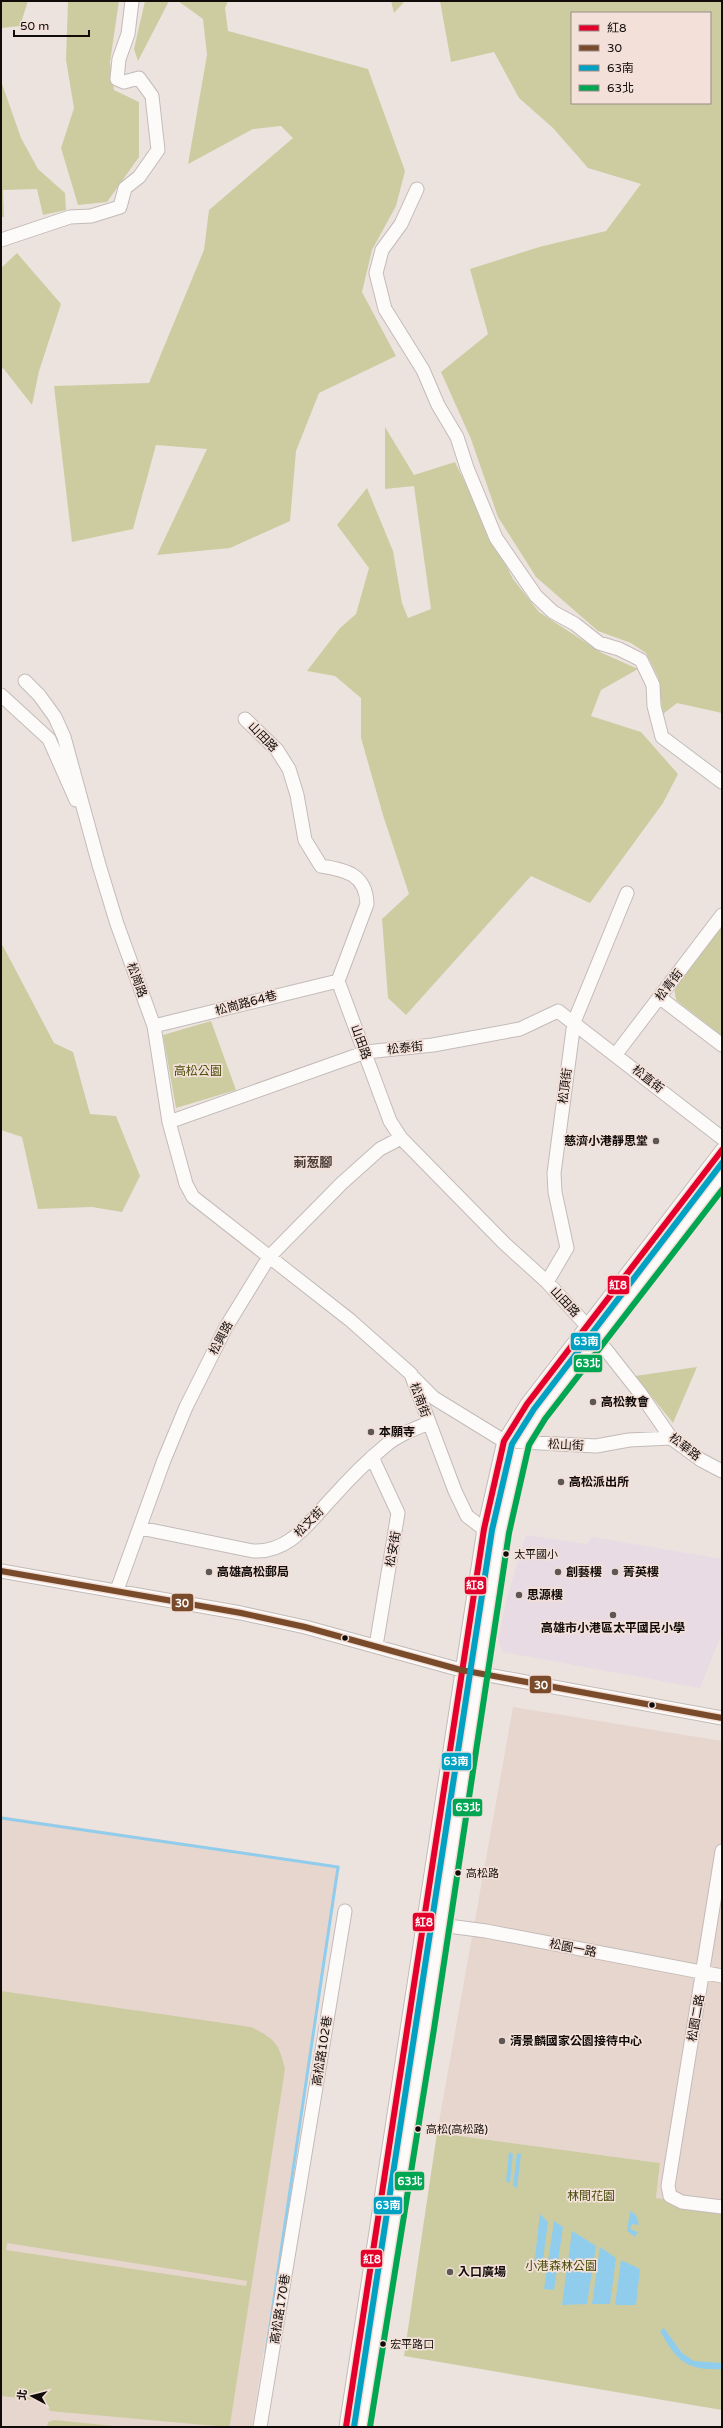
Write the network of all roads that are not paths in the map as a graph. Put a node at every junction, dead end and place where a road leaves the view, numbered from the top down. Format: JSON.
{"nodes":[{"id":1,"x":132,"y":1,"type":"edge"},
{"id":2,"x":417,"y":189,"type":"dead end"},
{"id":3,"x":1,"y":240,"type":"edge"},
{"id":4,"x":24,"y":681,"type":"dead end"},
{"id":5,"x":1,"y":695,"type":"edge"},
{"id":6,"x":245,"y":719,"type":"dead end"},
{"id":7,"x":722,"y":782,"type":"edge"},
{"id":8,"x":85,"y":812,"type":"junction"},
{"id":9,"x":627,"y":893,"type":"dead end"},
{"id":10,"x":722,"y":915,"type":"edge"},
{"id":11,"x":338,"y":981,"type":"junction"},
{"id":12,"x":659,"y":997,"type":"junction"},
{"id":13,"x":574,"y":1022,"type":"junction"},
{"id":14,"x":154,"y":1026,"type":"junction"},
{"id":15,"x":722,"y":1045,"type":"edge"},
{"id":16,"x":366,"y":1052,"type":"junction"},
{"id":17,"x":616,"y":1054,"type":"junction"},
{"id":18,"x":169,"y":1122,"type":"junction"},
{"id":19,"x":401,"y":1138,"type":"junction"},
{"id":20,"x":722,"y":1138,"type":"edge"},
{"id":21,"x":722,"y":1150,"type":"edge"},
{"id":22,"x":722,"y":1177,"type":"edge"},
{"id":23,"x":269,"y":1257,"type":"junction"},
{"id":24,"x":546,"y":1282,"type":"junction"},
{"id":25,"x":588,"y":1327,"type":"junction"},
{"id":26,"x":598,"y":1338,"type":"junction"},
{"id":27,"x":411,"y":1374,"type":"junction"},
{"id":28,"x":428,"y":1423,"type":"junction"},
{"id":29,"x":671,"y":1438,"type":"junction"},
{"id":30,"x":504,"y":1441,"type":"junction"},
{"id":31,"x":521,"y":1442,"type":"junction"},
{"id":32,"x":372,"y":1457,"type":"junction"},
{"id":33,"x":722,"y":1471,"type":"edge"},
{"id":34,"x":140,"y":1528,"type":"junction"},
{"id":35,"x":484,"y":1529,"type":"junction"},
{"id":36,"x":501,"y":1532,"type":"junction"},
{"id":37,"x":1,"y":1571,"type":"edge"},
{"id":38,"x":117,"y":1590,"type":"junction"},
{"id":39,"x":376,"y":1646,"type":"junction"},
{"id":40,"x":461,"y":1670,"type":"junction"},
{"id":41,"x":479,"y":1673,"type":"junction"},
{"id":42,"x":722,"y":1718,"type":"edge"},
{"id":43,"x":722,"y":1851,"type":"edge"},
{"id":44,"x":345,"y":1911,"type":"dead end"},
{"id":45,"x":423,"y":1922,"type":"junction"},
{"id":46,"x":441,"y":1925,"type":"junction"},
{"id":47,"x":704,"y":1974,"type":"junction"},
{"id":48,"x":722,"y":1976,"type":"edge"},
{"id":49,"x":299,"y":2191,"type":"joint"},
{"id":50,"x":722,"y":2207,"type":"edge"},
{"id":51,"x":260,"y":2427,"type":"edge"},
{"id":52,"x":346,"y":2427,"type":"edge"},
{"id":53,"x":362,"y":2427,"type":"edge"}],
"edges":[{"from":1,"to":3,"type":"street"},
{"from":2,"to":7,"type":"street"},
{"from":4,"to":8,"type":"street","name":"松崗路"},
{"from":5,"to":8,"type":"street"},
{"from":6,"to":11,"type":"street","name":"山田路"},
{"from":8,"to":14,"type":"street","name":"松崗路"},
{"from":9,"to":13,"type":"street","name":"松頂街"},
{"from":10,"to":12,"type":"street","name":"松青街"},
{"from":11,"to":14,"type":"street","name":"松崗路64巷"},
{"from":11,"to":16,"type":"street","name":"山田路"},
{"from":12,"to":15,"type":"street"},
{"from":12,"to":17,"type":"street","name":"松青街"},
{"from":13,"to":16,"type":"street","name":"松泰街"},
{"from":13,"to":17,"type":"street","name":"松直街"},
{"from":13,"to":24,"type":"street","name":"松頂街"},
{"from":14,"to":18,"type":"street","name":"松崗路"},
{"from":16,"to":18,"type":"street","name":"松泰街"},
{"from":16,"to":19,"type":"street","name":"山田路"},
{"from":17,"to":20,"type":"street","name":"松直街"},
{"from":18,"to":23,"type":"street","name":"松崗路"},
{"from":19,"to":23,"type":"street","name":"松興路"},
{"from":19,"to":24,"type":"street","name":"山田路"},
{"from":21,"to":25,"type":"street"},
{"from":22,"to":26,"type":"street"},
{"from":23,"to":27,"type":"street","name":"松南街"},
{"from":23,"to":34,"type":"street","name":"松興路"},
{"from":24,"to":25,"type":"street","name":"山田路"},
{"from":25,"to":26,"type":"street","name":"山田路"},
{"from":25,"to":30,"type":"street"},
{"from":26,"to":29,"type":"street","name":"松華路"},
{"from":26,"to":31,"type":"street"},
{"from":27,"to":28,"type":"street","name":"松南街"},
{"from":27,"to":30,"type":"street","name":"松山街"},
{"from":28,"to":32,"type":"street","name":"松文街"},
{"from":28,"to":35,"type":"street","name":"松南街"},
{"from":29,"to":31,"type":"street","name":"松山街"},
{"from":29,"to":33,"type":"street","name":"松華路"},
{"from":30,"to":31,"type":"street","name":"松山街"},
{"from":30,"to":35,"type":"street"},
{"from":31,"to":36,"type":"street"},
{"from":32,"to":34,"type":"street","name":"松文街"},
{"from":32,"to":39,"type":"street","name":"松安街"},
{"from":34,"to":38,"type":"street","name":"松興路"},
{"from":35,"to":36,"type":"street","name":"松南街"},
{"from":35,"to":40,"type":"street"},
{"from":36,"to":41,"type":"street"},
{"from":37,"to":38,"type":"street"},
{"from":38,"to":39,"type":"street"},
{"from":39,"to":40,"type":"street"},
{"from":40,"to":41,"type":"street"},
{"from":40,"to":45,"type":"street"},
{"from":41,"to":42,"type":"street"},
{"from":41,"to":46,"type":"street"},
{"from":43,"to":47,"type":"street","name":"松園二路"},
{"from":44,"to":49,"type":"street","name":"高松路102巷"},
{"from":45,"to":46,"type":"street","name":"松園一路"},
{"from":45,"to":52,"type":"street"},
{"from":46,"to":47,"type":"street","name":"松園一路"},
{"from":46,"to":53,"type":"street"},
{"from":47,"to":48,"type":"street","name":"松園一路"},
{"from":47,"to":50,"type":"street","name":"松園二路"},
{"from":49,"to":51,"type":"street","name":"高松路170巷"}]}
